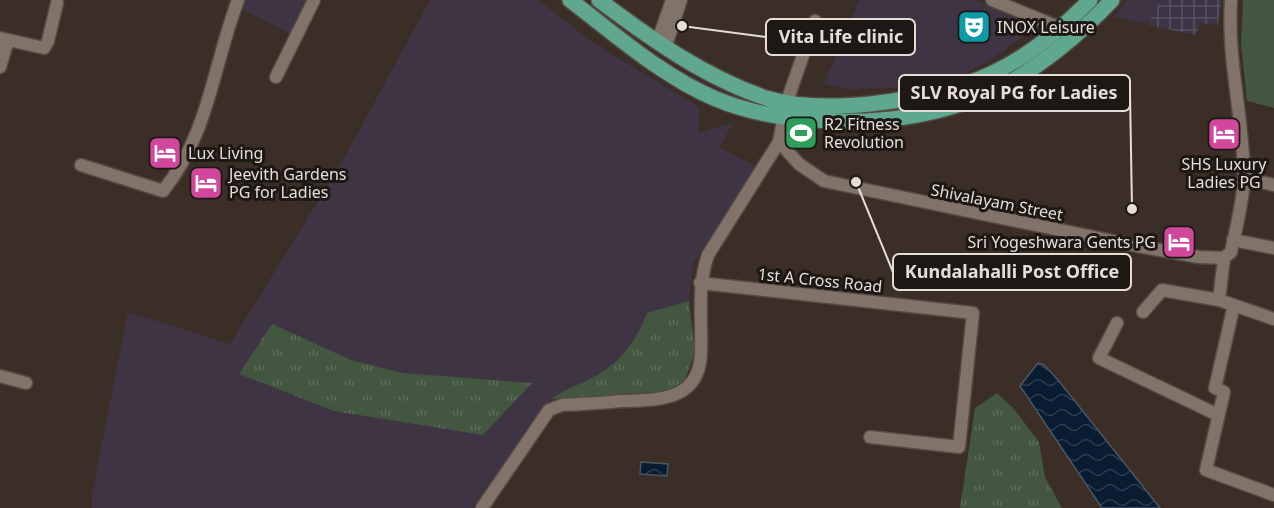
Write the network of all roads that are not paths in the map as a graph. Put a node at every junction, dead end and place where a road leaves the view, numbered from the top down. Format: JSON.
{"nodes":[{"id":1,"x":238,"y":0,"type":"edge"},
{"id":2,"x":314,"y":0,"type":"edge"},
{"id":3,"x":570,"y":0,"type":"edge"},
{"id":4,"x":599,"y":0,"type":"edge"},
{"id":5,"x":992,"y":0,"type":"edge"},
{"id":6,"x":1090,"y":0,"type":"edge"},
{"id":7,"x":1112,"y":0,"type":"edge"},
{"id":8,"x":1231,"y":0,"type":"edge"},
{"id":9,"x":675,"y":1,"type":"edge"},
{"id":10,"x":57,"y":3,"type":"dead end"},
{"id":11,"x":815,"y":21,"type":"dead end"},
{"id":12,"x":1061,"y":28,"type":"junction"},
{"id":13,"x":4,"y":39,"type":"edge"},
{"id":14,"x":661,"y":46,"type":"junction"},
{"id":15,"x":0,"y":67,"type":"edge"},
{"id":16,"x":276,"y":77,"type":"dead end"},
{"id":17,"x":787,"y":102,"type":"junction"},
{"id":18,"x":784,"y":119,"type":"junction"},
{"id":19,"x":779,"y":142,"type":"junction"},
{"id":20,"x":81,"y":165,"type":"dead end"},
{"id":21,"x":1244,"y":178,"type":"junction"},
{"id":22,"x":1274,"y":185,"type":"edge"},
{"id":23,"x":1233,"y":240,"type":"junction"},
{"id":24,"x":1274,"y":248,"type":"edge"},
{"id":25,"x":1224,"y":258,"type":"junction"},
{"id":26,"x":700,"y":283,"type":"junction"},
{"id":27,"x":1219,"y":300,"type":"junction"},
{"id":28,"x":1234,"y":306,"type":"junction"},
{"id":29,"x":1143,"y":312,"type":"dead end"},
{"id":30,"x":1274,"y":319,"type":"edge"},
{"id":31,"x":1117,"y":323,"type":"dead end"},
{"id":32,"x":0,"y":376,"type":"edge"},
{"id":33,"x":26,"y":383,"type":"dead end"},
{"id":34,"x":1218,"y":415,"type":"junction"},
{"id":35,"x":870,"y":437,"type":"dead end"},
{"id":36,"x":1274,"y":495,"type":"edge"},
{"id":37,"x":482,"y":508,"type":"edge"}],
"edges":[{"from":1,"to":20,"type":"street"},
{"from":2,"to":16,"type":"street"},
{"from":3,"to":18,"type":"main road"},
{"from":4,"to":14,"type":"main road"},
{"from":5,"to":12,"type":"street"},
{"from":6,"to":12,"type":"main road"},
{"from":7,"to":18,"type":"main road"},
{"from":8,"to":21,"type":"street"},
{"from":9,"to":14,"type":"street"},
{"from":10,"to":13,"type":"street"},
{"from":11,"to":17,"type":"street"},
{"from":12,"to":17,"type":"main road"},
{"from":13,"to":15,"type":"street"},
{"from":14,"to":17,"type":"main road"},
{"from":17,"to":18,"type":"street"},
{"from":18,"to":19,"type":"street"},
{"from":19,"to":25,"type":"street","name":"Shivalayam Street"},
{"from":19,"to":26,"type":"street"},
{"from":21,"to":22,"type":"street"},
{"from":21,"to":23,"type":"street"},
{"from":23,"to":24,"type":"street"},
{"from":23,"to":25,"type":"street"},
{"from":25,"to":27,"type":"street"},
{"from":26,"to":35,"type":"street","name":"1st A Cross Road"},
{"from":26,"to":37,"type":"street"},
{"from":27,"to":28,"type":"street"},
{"from":27,"to":29,"type":"street"},
{"from":28,"to":30,"type":"street"},
{"from":28,"to":34,"type":"street"},
{"from":31,"to":34,"type":"street"},
{"from":32,"to":33,"type":"street"},
{"from":34,"to":36,"type":"street"}]}
